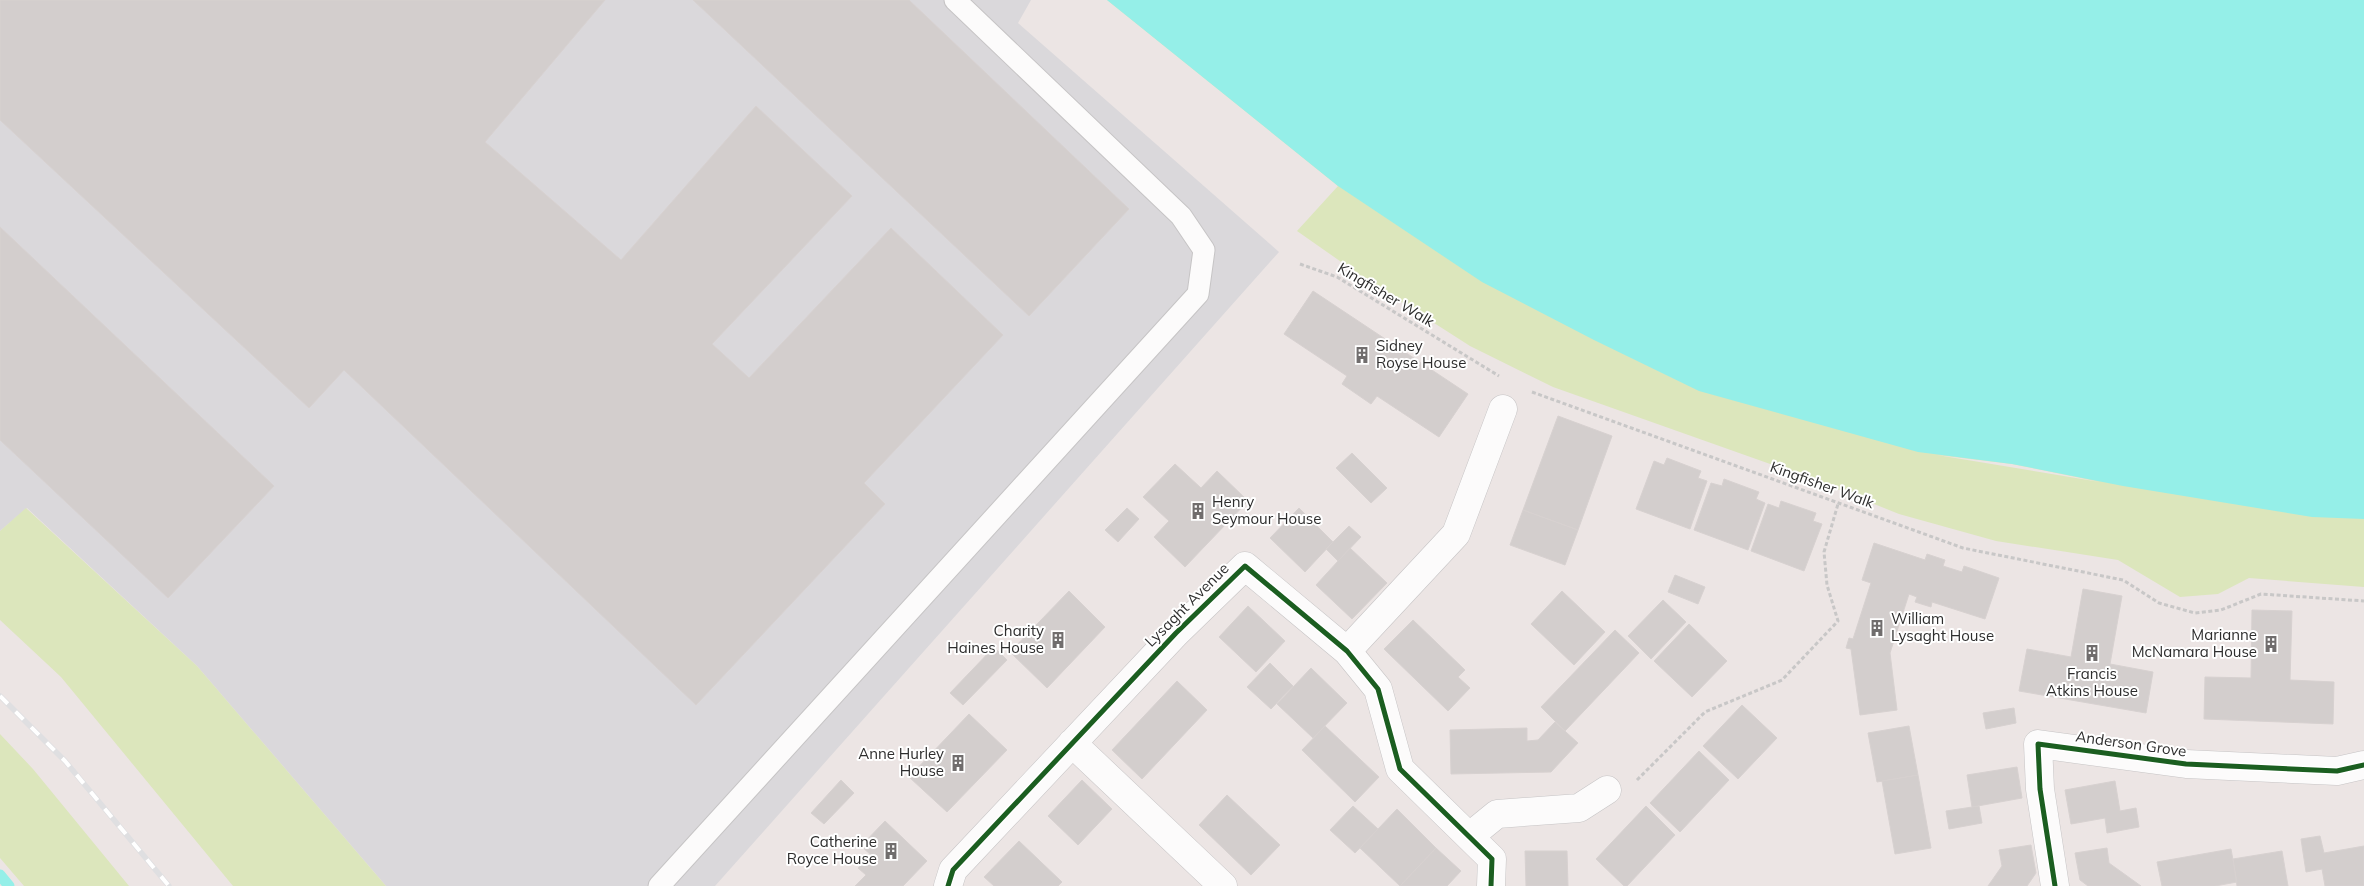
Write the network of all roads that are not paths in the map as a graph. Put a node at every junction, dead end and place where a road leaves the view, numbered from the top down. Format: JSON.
{"nodes":[{"id":1,"x":955,"y":0,"type":"edge"},
{"id":2,"x":1503,"y":409,"type":"dead end"},
{"id":3,"x":1347,"y":652,"type":"junction"},
{"id":4,"x":1072,"y":743,"type":"junction"},
{"id":5,"x":2364,"y":765,"type":"edge"},
{"id":6,"x":1607,"y":790,"type":"road end"},
{"id":7,"x":1470,"y":836,"type":"junction"},
{"id":8,"x":659,"y":886,"type":"edge"},
{"id":9,"x":948,"y":886,"type":"edge"},
{"id":10,"x":1223,"y":886,"type":"edge"},
{"id":11,"x":1491,"y":886,"type":"edge"},
{"id":12,"x":2055,"y":886,"type":"edge"}],
"edges":[{"from":1,"to":8,"type":"lane"},
{"from":2,"to":3,"type":"street"},
{"from":3,"to":4,"type":"street","name":"Lysaght Avenue"},
{"from":3,"to":7,"type":"street","name":"Lysaght Avenue"},
{"from":4,"to":9,"type":"street","name":"Lysaght Avenue"},
{"from":4,"to":10,"type":"street"},
{"from":5,"to":12,"type":"street","name":"Anderson Grove"},
{"from":6,"to":7,"type":"street"},
{"from":7,"to":11,"type":"street","name":"Lysaght Avenue"}]}
